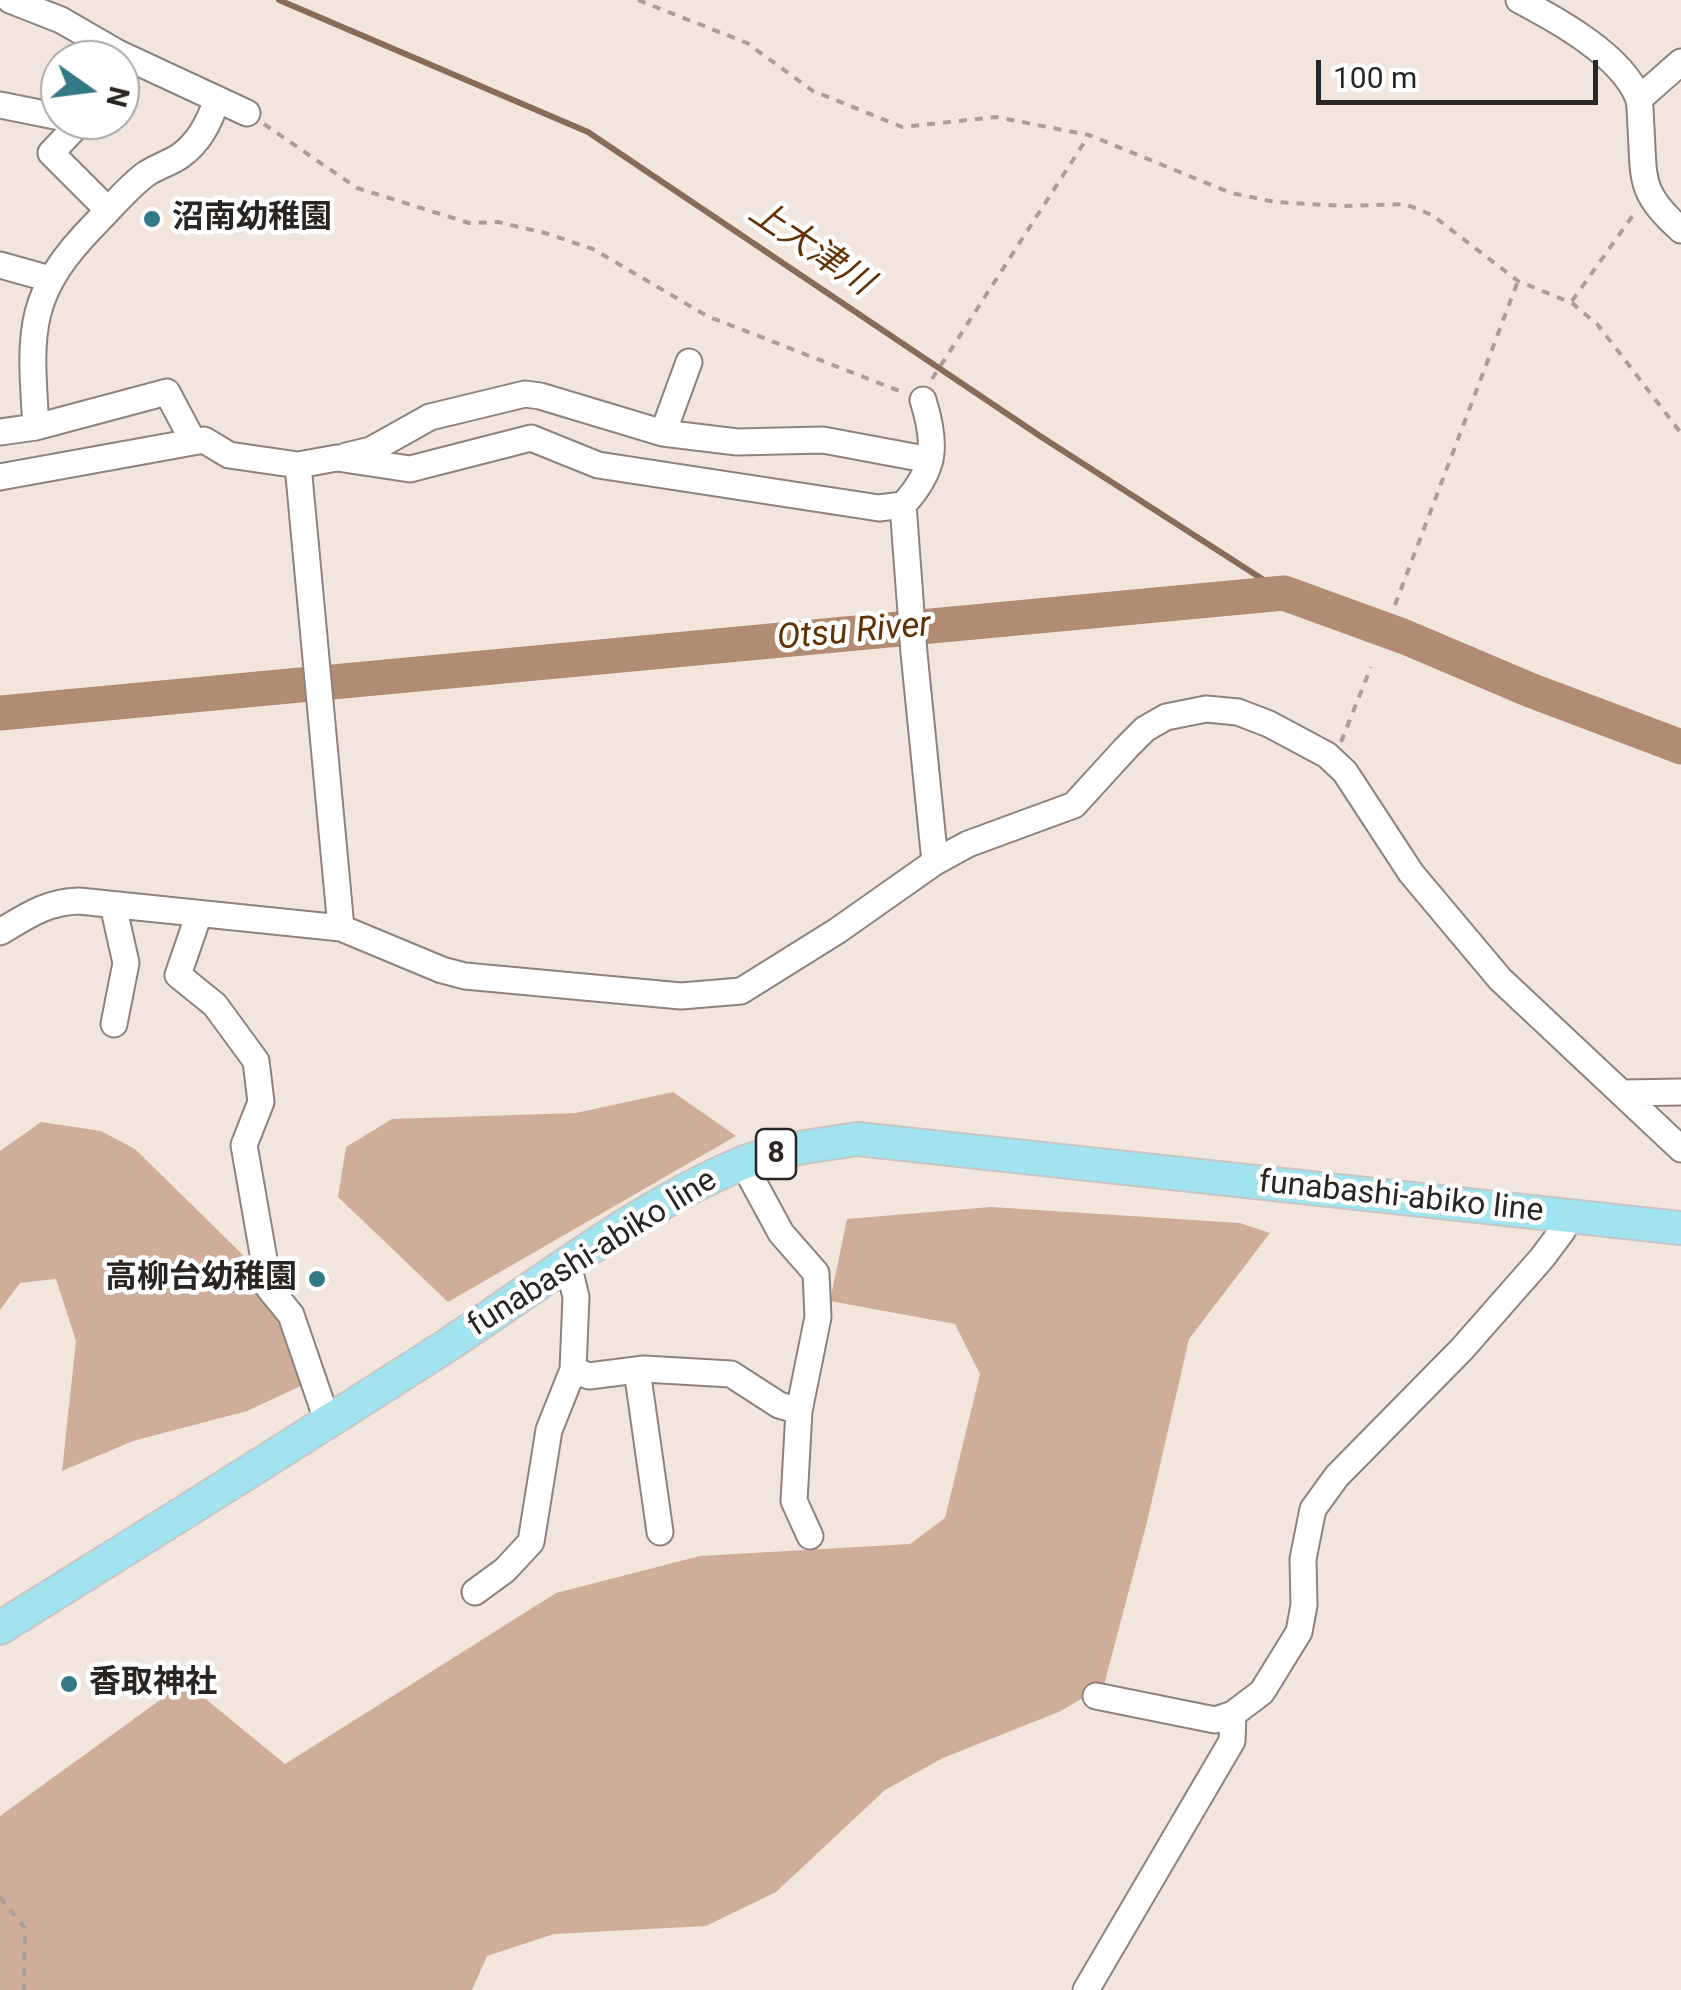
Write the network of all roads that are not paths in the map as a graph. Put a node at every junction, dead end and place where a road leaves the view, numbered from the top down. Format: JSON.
{"nodes":[{"id":1,"x":10,"y":0,"type":"edge"},
{"id":2,"x":1519,"y":0,"type":"edge"},
{"id":3,"x":99,"y":40,"type":"edge"},
{"id":4,"x":140,"y":62,"type":"edge"},
{"id":5,"x":1681,"y":62,"type":"edge"},
{"id":6,"x":217,"y":99,"type":"junction"},
{"id":7,"x":1639,"y":99,"type":"junction"},
{"id":8,"x":0,"y":105,"type":"edge"},
{"id":9,"x":247,"y":112,"type":"road end"},
{"id":10,"x":40,"y":113,"type":"edge"},
{"id":11,"x":60,"y":140,"type":"edge"},
{"id":12,"x":108,"y":210,"type":"junction"},
{"id":13,"x":1681,"y":230,"type":"edge"},
{"id":14,"x":0,"y":265,"type":"edge"},
{"id":15,"x":50,"y":279,"type":"junction"},
{"id":16,"x":690,"y":362,"type":"dead end"},
{"id":17,"x":923,"y":400,"type":"road end"},
{"id":18,"x":36,"y":427,"type":"junction"},
{"id":19,"x":0,"y":432,"type":"edge"},
{"id":20,"x":663,"y":433,"type":"junction"},
{"id":21,"x":192,"y":441,"type":"junction"},
{"id":22,"x":337,"y":458,"type":"junction"},
{"id":23,"x":930,"y":460,"type":"junction"},
{"id":24,"x":298,"y":465,"type":"junction"},
{"id":25,"x":0,"y":477,"type":"edge"},
{"id":26,"x":903,"y":505,"type":"junction"},
{"id":27,"x":936,"y":862,"type":"junction"},
{"id":28,"x":113,"y":905,"type":"junction"},
{"id":29,"x":200,"y":914,"type":"junction"},
{"id":30,"x":341,"y":928,"type":"junction"},
{"id":31,"x":0,"y":932,"type":"edge"},
{"id":32,"x":114,"y":1024,"type":"dead end"},
{"id":33,"x":1681,"y":1092,"type":"edge"},
{"id":34,"x":1624,"y":1093,"type":"junction"},
{"id":35,"x":1681,"y":1149,"type":"edge"},
{"id":36,"x":743,"y":1163,"type":"junction"},
{"id":37,"x":1563,"y":1216,"type":"junction"},
{"id":38,"x":1681,"y":1228,"type":"edge"},
{"id":39,"x":568,"y":1264,"type":"junction"},
{"id":40,"x":573,"y":1370,"type":"junction"},
{"id":41,"x":637,"y":1370,"type":"junction"},
{"id":42,"x":799,"y":1411,"type":"junction"},
{"id":43,"x":327,"y":1420,"type":"junction"},
{"id":44,"x":660,"y":1532,"type":"dead end"},
{"id":45,"x":810,"y":1536,"type":"dead end"},
{"id":46,"x":475,"y":1592,"type":"dead end"},
{"id":47,"x":0,"y":1628,"type":"edge"},
{"id":48,"x":1096,"y":1696,"type":"dead end"},
{"id":49,"x":1233,"y":1714,"type":"junction"},
{"id":50,"x":1086,"y":1990,"type":"edge"}],
"edges":[{"from":1,"to":3,"type":"street"},
{"from":2,"to":7,"type":"street"},
{"from":4,"to":6,"type":"street"},
{"from":5,"to":7,"type":"street"},
{"from":6,"to":9,"type":"street"},
{"from":6,"to":12,"type":"street"},
{"from":7,"to":13,"type":"street"},
{"from":8,"to":10,"type":"street"},
{"from":11,"to":12,"type":"street"},
{"from":12,"to":15,"type":"street"},
{"from":14,"to":15,"type":"street"},
{"from":15,"to":18,"type":"street"},
{"from":16,"to":20,"type":"street"},
{"from":17,"to":23,"type":"street"},
{"from":18,"to":19,"type":"street"},
{"from":18,"to":21,"type":"street"},
{"from":20,"to":22,"type":"street"},
{"from":20,"to":23,"type":"street"},
{"from":21,"to":24,"type":"street"},
{"from":21,"to":25,"type":"street"},
{"from":22,"to":24,"type":"street"},
{"from":22,"to":26,"type":"street"},
{"from":23,"to":26,"type":"street"},
{"from":24,"to":30,"type":"street"},
{"from":26,"to":27,"type":"street"},
{"from":27,"to":30,"type":"street"},
{"from":27,"to":34,"type":"street"},
{"from":28,"to":29,"type":"street"},
{"from":28,"to":31,"type":"street"},
{"from":28,"to":32,"type":"street"},
{"from":29,"to":30,"type":"street"},
{"from":29,"to":43,"type":"street"},
{"from":33,"to":34,"type":"street"},
{"from":34,"to":35,"type":"street"},
{"from":36,"to":37,"type":"main road","name":"funabashi-abiko line","number":"8"},
{"from":36,"to":39,"type":"main road","name":"funabashi-abiko line","number":"8"},
{"from":36,"to":42,"type":"street"},
{"from":37,"to":38,"type":"main road","name":"funabashi-abiko line","number":"8"},
{"from":37,"to":49,"type":"street"},
{"from":39,"to":40,"type":"street"},
{"from":39,"to":43,"type":"main road","name":"funabashi-abiko line","number":"8"},
{"from":40,"to":41,"type":"street"},
{"from":40,"to":46,"type":"street"},
{"from":41,"to":42,"type":"street"},
{"from":41,"to":44,"type":"street"},
{"from":42,"to":45,"type":"street"},
{"from":43,"to":47,"type":"main road","name":"funabashi-abiko line","number":"8"},
{"from":48,"to":49,"type":"street"},
{"from":49,"to":50,"type":"street"}]}
